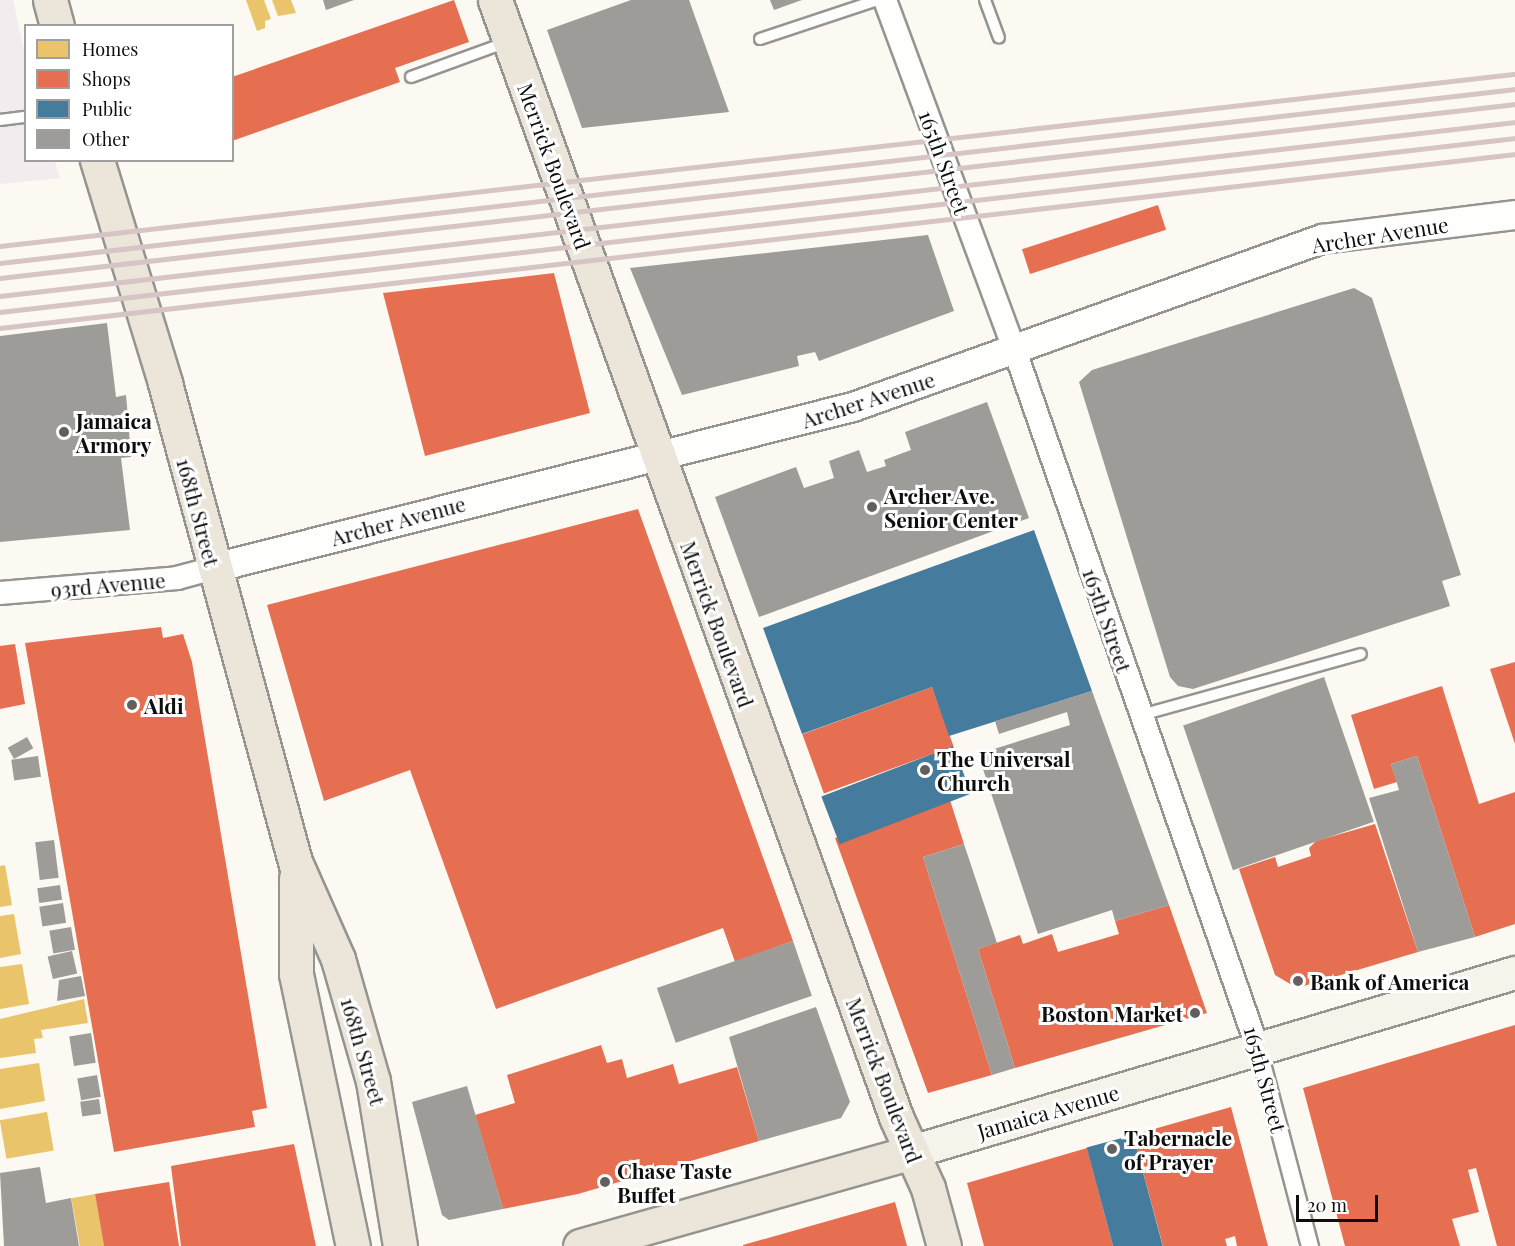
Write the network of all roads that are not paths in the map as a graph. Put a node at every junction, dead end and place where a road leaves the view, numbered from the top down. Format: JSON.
{"nodes":[{"id":1,"x":50,"y":0,"type":"edge"},
{"id":2,"x":495,"y":0,"type":"edge"},
{"id":3,"x":877,"y":0,"type":"edge"},
{"id":4,"x":885,"y":0,"type":"edge"},
{"id":5,"x":985,"y":0,"type":"edge"},
{"id":6,"x":56,"y":24,"type":"edge"},
{"id":7,"x":999,"y":38,"type":"dead end"},
{"id":8,"x":760,"y":39,"type":"dead end"},
{"id":9,"x":510,"y":41,"type":"junction"},
{"id":10,"x":411,"y":77,"type":"dead end"},
{"id":11,"x":24,"y":117,"type":"edge"},
{"id":12,"x":0,"y":120,"type":"edge"},
{"id":13,"x":98,"y":162,"type":"edge"},
{"id":14,"x":1515,"y":215,"type":"edge"},
{"id":15,"x":1014,"y":348,"type":"junction"},
{"id":16,"x":659,"y":457,"type":"junction"},
{"id":17,"x":214,"y":568,"type":"junction"},
{"id":18,"x":0,"y":593,"type":"edge"},
{"id":19,"x":1361,"y":654,"type":"dead end"},
{"id":20,"x":1141,"y":715,"type":"junction"},
{"id":21,"x":296,"y":864,"type":"junction"},
{"id":22,"x":1515,"y":973,"type":"edge"},
{"id":23,"x":1259,"y":1052,"type":"junction"},
{"id":24,"x":912,"y":1152,"type":"junction"},
{"id":25,"x":353,"y":1246,"type":"edge"},
{"id":26,"x":400,"y":1246,"type":"edge"},
{"id":27,"x":580,"y":1246,"type":"edge"},
{"id":28,"x":944,"y":1246,"type":"edge"},
{"id":29,"x":1310,"y":1246,"type":"edge"}],
"edges":[{"from":1,"to":6,"type":"main road"},
{"from":2,"to":9,"type":"main road","name":"Merrick Boulevard"},
{"from":3,"to":8,"type":"lane"},
{"from":4,"to":15,"type":"street","name":"165th Street"},
{"from":5,"to":7,"type":"lane"},
{"from":9,"to":10,"type":"lane"},
{"from":9,"to":16,"type":"main road","name":"Merrick Boulevard"},
{"from":11,"to":12,"type":"lane"},
{"from":13,"to":17,"type":"main road","name":"168th Street"},
{"from":14,"to":15,"type":"street","name":"Archer Avenue"},
{"from":15,"to":16,"type":"street","name":"Archer Avenue"},
{"from":15,"to":20,"type":"street","name":"165th Street"},
{"from":16,"to":17,"type":"street","name":"Archer Avenue"},
{"from":16,"to":24,"type":"main road","name":"Merrick Boulevard"},
{"from":17,"to":18,"type":"street","name":"93rd Avenue"},
{"from":17,"to":21,"type":"main road","name":"168th Street"},
{"from":19,"to":20,"type":"lane"},
{"from":20,"to":23,"type":"street","name":"165th Street"},
{"from":21,"to":25,"type":"main road","name":"168th Street"},
{"from":21,"to":26,"type":"main road","name":"168th Street"},
{"from":22,"to":23,"type":"main road","name":"Jamaica Avenue"},
{"from":23,"to":24,"type":"main road","name":"Jamaica Avenue"},
{"from":23,"to":29,"type":"street","name":"165th Street"},
{"from":24,"to":27,"type":"main road","name":"Jamaica Avenue"},
{"from":24,"to":28,"type":"main road","name":"Merrick Boulevard"}]}
